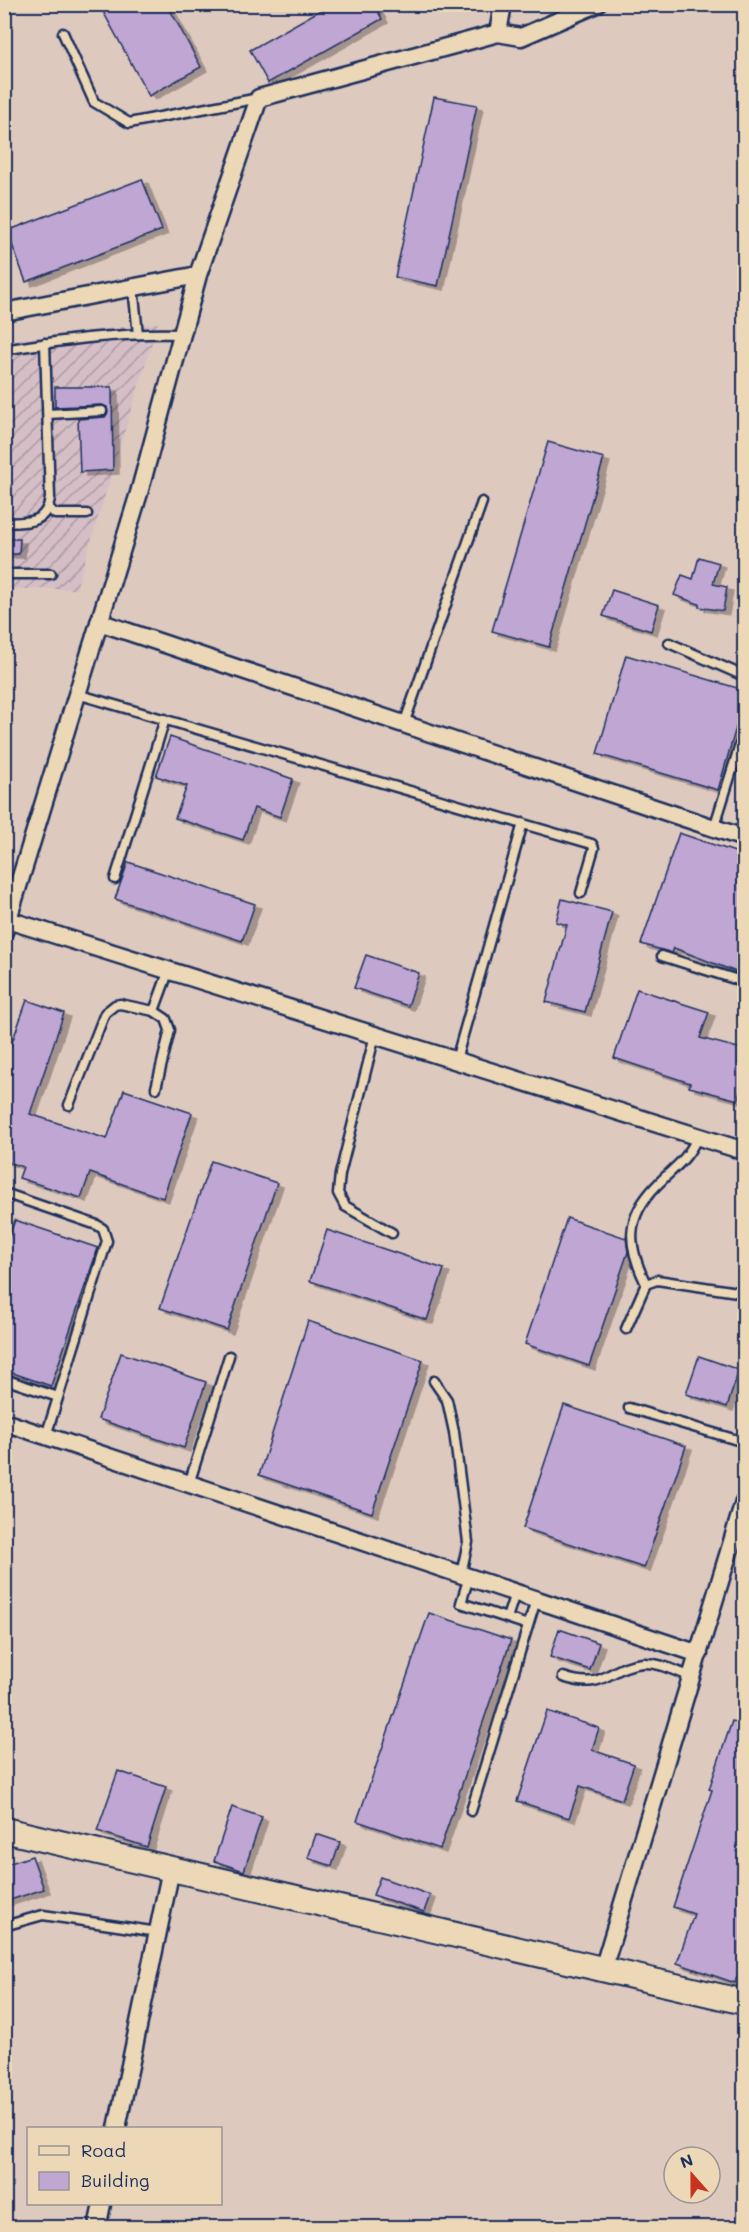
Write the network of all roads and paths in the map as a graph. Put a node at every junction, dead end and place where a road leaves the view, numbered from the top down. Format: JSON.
{"nodes":[{"id":1,"x":503,"y":4,"type":"edge"},
{"id":2,"x":597,"y":4,"type":"edge"},
{"id":3,"x":63,"y":33,"type":"dead end"},
{"id":4,"x":498,"y":33,"type":"junction"},
{"id":5,"x":259,"y":98,"type":"junction"},
{"id":6,"x":198,"y":275,"type":"junction"},
{"id":7,"x":133,"y":287,"type":"junction"},
{"id":8,"x":4,"y":312,"type":"edge"},
{"id":9,"x":138,"y":334,"type":"junction"},
{"id":10,"x":182,"y":334,"type":"junction"},
{"id":11,"x":45,"y":343,"type":"junction"},
{"id":12,"x":4,"y":350,"type":"edge"},
{"id":13,"x":102,"y":411,"type":"dead end"},
{"id":14,"x":48,"y":414,"type":"junction"},
{"id":15,"x":482,"y":502,"type":"dead end"},
{"id":16,"x":49,"y":508,"type":"junction"},
{"id":17,"x":87,"y":514,"type":"dead end"},
{"id":18,"x":4,"y":524,"type":"edge"},
{"id":19,"x":4,"y":574,"type":"edge"},
{"id":20,"x":51,"y":574,"type":"dead end"},
{"id":21,"x":99,"y":622,"type":"junction"},
{"id":22,"x":669,"y":643,"type":"dead end"},
{"id":23,"x":744,"y":676,"type":"edge"},
{"id":24,"x":77,"y":694,"type":"junction"},
{"id":25,"x":165,"y":719,"type":"junction"},
{"id":26,"x":404,"y":724,"type":"junction"},
{"id":27,"x":744,"y":732,"type":"edge"},
{"id":28,"x":523,"y":823,"type":"junction"},
{"id":29,"x":714,"y":828,"type":"junction"},
{"id":30,"x":744,"y":838,"type":"edge"},
{"id":31,"x":115,"y":879,"type":"dead end"},
{"id":32,"x":581,"y":893,"type":"dead end"},
{"id":33,"x":6,"y":926,"type":"edge"},
{"id":34,"x":662,"y":956,"type":"dead end"},
{"id":35,"x":169,"y":970,"type":"junction"},
{"id":36,"x":744,"y":982,"type":"edge"},
{"id":37,"x":154,"y":1011,"type":"junction"},
{"id":38,"x":375,"y":1035,"type":"junction"},
{"id":39,"x":456,"y":1060,"type":"junction"},
{"id":40,"x":156,"y":1088,"type":"dead end"},
{"id":41,"x":69,"y":1105,"type":"dead end"},
{"id":42,"x":698,"y":1136,"type":"junction"},
{"id":43,"x":744,"y":1151,"type":"edge"},
{"id":44,"x":5,"y":1196,"type":"edge"},
{"id":45,"x":392,"y":1233,"type":"dead end"},
{"id":46,"x":646,"y":1284,"type":"junction"},
{"id":47,"x":744,"y":1293,"type":"edge"},
{"id":48,"x":626,"y":1329,"type":"dead end"},
{"id":49,"x":229,"y":1356,"type":"dead end"},
{"id":50,"x":4,"y":1379,"type":"edge"},
{"id":51,"x":434,"y":1381,"type":"dead end"},
{"id":52,"x":58,"y":1396,"type":"junction"},
{"id":53,"x":628,"y":1408,"type":"dead end"},
{"id":54,"x":6,"y":1428,"type":"edge"},
{"id":55,"x":46,"y":1436,"type":"junction"},
{"id":56,"x":744,"y":1442,"type":"edge"},
{"id":57,"x":189,"y":1484,"type":"junction"},
{"id":58,"x":744,"y":1502,"type":"edge"},
{"id":59,"x":465,"y":1576,"type":"junction"},
{"id":60,"x":515,"y":1593,"type":"junction"},
{"id":61,"x":536,"y":1600,"type":"junction"},
{"id":62,"x":507,"y":1618,"type":"junction"},
{"id":63,"x":528,"y":1625,"type":"junction"},
{"id":64,"x":699,"y":1654,"type":"junction"},
{"id":65,"x":563,"y":1677,"type":"dead end"},
{"id":66,"x":692,"y":1677,"type":"junction"},
{"id":67,"x":471,"y":1811,"type":"dead end"},
{"id":68,"x":4,"y":1830,"type":"edge"},
{"id":69,"x":171,"y":1869,"type":"junction"},
{"id":70,"x":4,"y":1926,"type":"edge"},
{"id":71,"x":158,"y":1932,"type":"junction"},
{"id":72,"x":603,"y":1969,"type":"junction"},
{"id":73,"x":744,"y":2002,"type":"edge"},
{"id":74,"x":117,"y":2127,"type":"edge"},
{"id":75,"x":102,"y":2205,"type":"edge"},
{"id":76,"x":97,"y":2228,"type":"edge"}],
"edges":[{"from":1,"to":4,"type":"street"},
{"from":2,"to":4,"type":"street"},
{"from":3,"to":5,"type":"lane"},
{"from":4,"to":5,"type":"street"},
{"from":5,"to":6,"type":"street"},
{"from":6,"to":7,"type":"street"},
{"from":6,"to":10,"type":"street"},
{"from":7,"to":8,"type":"street"},
{"from":7,"to":9,"type":"lane"},
{"from":9,"to":10,"type":"lane"},
{"from":9,"to":11,"type":"lane"},
{"from":10,"to":21,"type":"street"},
{"from":11,"to":12,"type":"lane"},
{"from":11,"to":14,"type":"lane"},
{"from":13,"to":14,"type":"lane"},
{"from":14,"to":16,"type":"lane"},
{"from":15,"to":26,"type":"lane"},
{"from":16,"to":17,"type":"lane"},
{"from":16,"to":18,"type":"lane"},
{"from":19,"to":20,"type":"lane"},
{"from":21,"to":24,"type":"street"},
{"from":21,"to":26,"type":"street"},
{"from":22,"to":23,"type":"lane"},
{"from":24,"to":25,"type":"lane"},
{"from":24,"to":33,"type":"street"},
{"from":25,"to":28,"type":"lane"},
{"from":25,"to":31,"type":"lane"},
{"from":26,"to":29,"type":"street"},
{"from":27,"to":29,"type":"lane"},
{"from":28,"to":32,"type":"lane"},
{"from":28,"to":39,"type":"lane"},
{"from":29,"to":30,"type":"street"},
{"from":33,"to":35,"type":"street"},
{"from":34,"to":36,"type":"lane"},
{"from":35,"to":37,"type":"lane"},
{"from":35,"to":38,"type":"street"},
{"from":37,"to":40,"type":"lane"},
{"from":37,"to":41,"type":"lane"},
{"from":38,"to":39,"type":"street"},
{"from":38,"to":45,"type":"lane"},
{"from":39,"to":42,"type":"street"},
{"from":42,"to":43,"type":"street"},
{"from":42,"to":46,"type":"lane"},
{"from":44,"to":52,"type":"lane"},
{"from":46,"to":47,"type":"lane"},
{"from":46,"to":48,"type":"lane"},
{"from":49,"to":57,"type":"lane"},
{"from":50,"to":52,"type":"lane"},
{"from":51,"to":59,"type":"lane"},
{"from":52,"to":55,"type":"lane"},
{"from":53,"to":56,"type":"lane"},
{"from":54,"to":55,"type":"street"},
{"from":55,"to":57,"type":"street"},
{"from":57,"to":59,"type":"street"},
{"from":58,"to":64,"type":"street"},
{"from":59,"to":60,"type":"street"},
{"from":59,"to":62,"type":"lane"},
{"from":60,"to":61,"type":"street"},
{"from":60,"to":62,"type":"lane"},
{"from":61,"to":63,"type":"lane"},
{"from":61,"to":64,"type":"street"},
{"from":62,"to":63,"type":"lane"},
{"from":63,"to":67,"type":"lane"},
{"from":64,"to":66,"type":"street"},
{"from":65,"to":66,"type":"lane"},
{"from":66,"to":72,"type":"street"},
{"from":68,"to":69,"type":"street"},
{"from":69,"to":71,"type":"street"},
{"from":69,"to":72,"type":"street"},
{"from":70,"to":71,"type":"lane"},
{"from":71,"to":74,"type":"street"},
{"from":72,"to":73,"type":"street"},
{"from":75,"to":76,"type":"street"}]}
